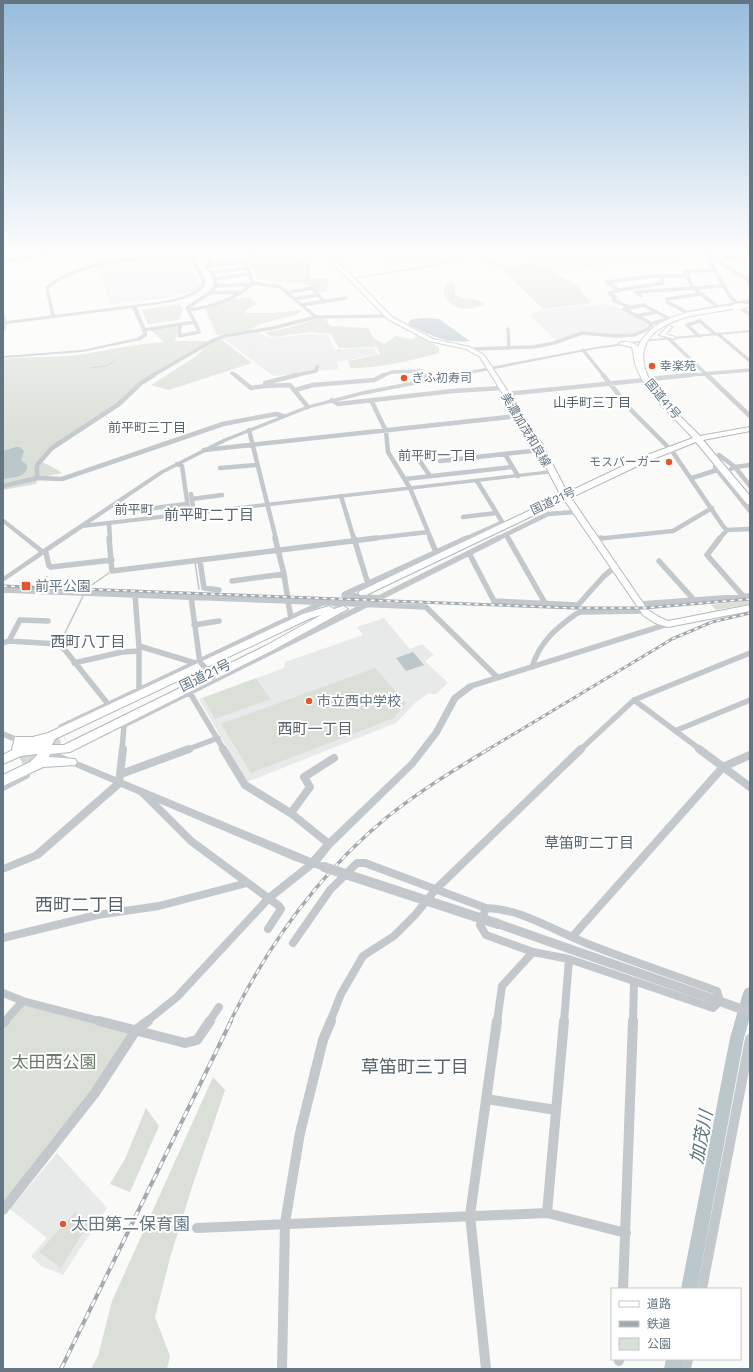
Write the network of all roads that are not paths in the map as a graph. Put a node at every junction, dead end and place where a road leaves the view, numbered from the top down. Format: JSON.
{"nodes":[{"id":1,"x":69,"y":314,"type":"edge"},
{"id":2,"x":137,"y":314,"type":"edge"},
{"id":3,"x":190,"y":314,"type":"edge"},
{"id":4,"x":312,"y":314,"type":"edge"},
{"id":5,"x":633,"y":314,"type":"edge"},
{"id":6,"x":646,"y":314,"type":"edge"},
{"id":7,"x":660,"y":314,"type":"edge"},
{"id":8,"x":685,"y":314,"type":"edge"},
{"id":9,"x":693,"y":314,"type":"edge"},
{"id":10,"x":709,"y":314,"type":"edge"},
{"id":11,"x":3,"y":316,"type":"edge"},
{"id":12,"x":53,"y":316,"type":"joint"},
{"id":13,"x":388,"y":316,"type":"joint"},
{"id":14,"x":636,"y":316,"type":"junction"},
{"id":15,"x":316,"y":317,"type":"junction"},
{"id":16,"x":670,"y":319,"type":"junction"},
{"id":17,"x":194,"y":322,"type":"junction"},
{"id":18,"x":4,"y":323,"type":"edge"},
{"id":19,"x":652,"y":324,"type":"junction"},
{"id":20,"x":180,"y":325,"type":"junction"},
{"id":21,"x":669,"y":327,"type":"junction"},
{"id":22,"x":508,"y":329,"type":"dead end"},
{"id":23,"x":144,"y":330,"type":"junction"},
{"id":24,"x":3,"y":331,"type":"edge"},
{"id":25,"x":750,"y":331,"type":"edge"},
{"id":26,"x":717,"y":334,"type":"junction"},
{"id":27,"x":699,"y":336,"type":"junction"},
{"id":28,"x":671,"y":338,"type":"junction"},
{"id":29,"x":648,"y":340,"type":"junction"},
{"id":30,"x":621,"y":344,"type":"junction"},
{"id":31,"x":509,"y":348,"type":"junction"},
{"id":32,"x":473,"y":350,"type":"junction"},
{"id":33,"x":583,"y":350,"type":"junction"},
{"id":34,"x":3,"y":357,"type":"edge"},
{"id":35,"x":639,"y":357,"type":"junction"},
{"id":36,"x":750,"y":361,"type":"edge"},
{"id":37,"x":316,"y":367,"type":"dead end"},
{"id":38,"x":490,"y":370,"type":"junction"},
{"id":39,"x":750,"y":370,"type":"edge"},
{"id":40,"x":232,"y":373,"type":"dead end"},
{"id":41,"x":705,"y":374,"type":"junction"},
{"id":42,"x":648,"y":379,"type":"junction"},
{"id":43,"x":429,"y":381,"type":"junction"},
{"id":44,"x":611,"y":383,"type":"junction"},
{"id":45,"x":266,"y":386,"type":"junction"},
{"id":46,"x":296,"y":390,"type":"junction"},
{"id":47,"x":503,"y":391,"type":"junction"},
{"id":48,"x":332,"y":400,"type":"junction"},
{"id":49,"x":371,"y":400,"type":"junction"},
{"id":50,"x":308,"y":407,"type":"junction"},
{"id":51,"x":283,"y":416,"type":"junction"},
{"id":52,"x":518,"y":416,"type":"junction"},
{"id":53,"x":750,"y":416,"type":"edge"},
{"id":54,"x":750,"y":429,"type":"edge"},
{"id":55,"x":249,"y":430,"type":"junction"},
{"id":56,"x":386,"y":431,"type":"junction"},
{"id":57,"x":750,"y":432,"type":"edge"},
{"id":58,"x":702,"y":440,"type":"junction"},
{"id":59,"x":251,"y":445,"type":"junction"},
{"id":60,"x":669,"y":449,"type":"junction"},
{"id":61,"x":204,"y":450,"type":"junction"},
{"id":62,"x":541,"y":450,"type":"junction"},
{"id":63,"x":505,"y":454,"type":"junction"},
{"id":64,"x":718,"y":458,"type":"junction"},
{"id":65,"x":419,"y":460,"type":"dead end"},
{"id":66,"x":440,"y":461,"type":"dead end"},
{"id":67,"x":177,"y":464,"type":"junction"},
{"id":68,"x":256,"y":464,"type":"junction"},
{"id":69,"x":750,"y":465,"type":"edge"},
{"id":70,"x":512,"y":467,"type":"junction"},
{"id":71,"x":220,"y":468,"type":"dead end"},
{"id":72,"x":733,"y":468,"type":"junction"},
{"id":73,"x":717,"y":470,"type":"junction"},
{"id":74,"x":552,"y":472,"type":"junction"},
{"id":75,"x":430,"y":476,"type":"junction"},
{"id":76,"x":518,"y":476,"type":"junction"},
{"id":77,"x":37,"y":478,"type":"junction"},
{"id":78,"x":692,"y":478,"type":"junction"},
{"id":79,"x":405,"y":479,"type":"junction"},
{"id":80,"x":477,"y":481,"type":"junction"},
{"id":81,"x":3,"y":486,"type":"edge"},
{"id":82,"x":750,"y":486,"type":"edge"},
{"id":83,"x":410,"y":488,"type":"junction"},
{"id":84,"x":750,"y":494,"type":"edge"},
{"id":85,"x":222,"y":495,"type":"dead end"},
{"id":86,"x":341,"y":496,"type":"junction"},
{"id":87,"x":567,"y":498,"type":"junction"},
{"id":88,"x":750,"y":502,"type":"edge"},
{"id":89,"x":188,"y":504,"type":"junction"},
{"id":90,"x":266,"y":505,"type":"junction"},
{"id":91,"x":712,"y":508,"type":"junction"},
{"id":92,"x":147,"y":509,"type":"dead end"},
{"id":93,"x":750,"y":511,"type":"edge"},
{"id":94,"x":576,"y":512,"type":"junction"},
{"id":95,"x":191,"y":513,"type":"junction"},
{"id":96,"x":496,"y":513,"type":"junction"},
{"id":97,"x":463,"y":517,"type":"dead end"},
{"id":98,"x":3,"y":520,"type":"edge"},
{"id":99,"x":110,"y":523,"type":"junction"},
{"id":100,"x":503,"y":524,"type":"junction"},
{"id":101,"x":81,"y":526,"type":"junction"},
{"id":102,"x":750,"y":529,"type":"edge"},
{"id":103,"x":727,"y":530,"type":"junction"},
{"id":104,"x":428,"y":532,"type":"junction"},
{"id":105,"x":506,"y":535,"type":"junction"},
{"id":106,"x":596,"y":539,"type":"junction"},
{"id":107,"x":354,"y":541,"type":"junction"},
{"id":108,"x":277,"y":551,"type":"junction"},
{"id":109,"x":43,"y":552,"type":"junction"},
{"id":110,"x":436,"y":552,"type":"junction"},
{"id":111,"x":469,"y":553,"type":"junction"},
{"id":112,"x":112,"y":560,"type":"junction"},
{"id":113,"x":200,"y":560,"type":"junction"},
{"id":114,"x":659,"y":561,"type":"dead end"},
{"id":115,"x":615,"y":568,"type":"junction"},
{"id":116,"x":284,"y":574,"type":"junction"},
{"id":117,"x":4,"y":578,"type":"edge"},
{"id":118,"x":232,"y":581,"type":"dead end"},
{"id":119,"x":368,"y":584,"type":"junction"},
{"id":120,"x":3,"y":590,"type":"edge"},
{"id":121,"x":219,"y":590,"type":"dead end"},
{"id":122,"x":135,"y":595,"type":"junction"},
{"id":123,"x":747,"y":596,"type":"edge"},
{"id":124,"x":191,"y":597,"type":"junction"},
{"id":125,"x":288,"y":601,"type":"junction"},
{"id":126,"x":695,"y":601,"type":"junction"},
{"id":127,"x":545,"y":603,"type":"junction"},
{"id":128,"x":367,"y":605,"type":"junction"},
{"id":129,"x":642,"y":607,"type":"junction"},
{"id":130,"x":750,"y":608,"type":"edge"},
{"id":131,"x":330,"y":609,"type":"junction"},
{"id":132,"x":291,"y":618,"type":"junction"},
{"id":133,"x":48,"y":621,"type":"dead end"},
{"id":134,"x":219,"y":621,"type":"dead end"},
{"id":135,"x":194,"y":624,"type":"junction"},
{"id":136,"x":668,"y":624,"type":"junction"},
{"id":137,"x":6,"y":642,"type":"edge"},
{"id":138,"x":139,"y":649,"type":"junction"},
{"id":139,"x":750,"y":653,"type":"edge"},
{"id":140,"x":198,"y":662,"type":"junction"},
{"id":141,"x":74,"y":663,"type":"junction"},
{"id":142,"x":532,"y":667,"type":"junction"},
{"id":143,"x":214,"y":678,"type":"junction"},
{"id":144,"x":497,"y":678,"type":"junction"},
{"id":145,"x":139,"y":689,"type":"junction"},
{"id":146,"x":190,"y":693,"type":"junction"},
{"id":147,"x":634,"y":700,"type":"junction"},
{"id":148,"x":750,"y":700,"type":"edge"},
{"id":149,"x":108,"y":704,"type":"junction"},
{"id":150,"x":675,"y":731,"type":"junction"},
{"id":151,"x":3,"y":734,"type":"edge"},
{"id":152,"x":218,"y":738,"type":"junction"},
{"id":153,"x":62,"y":739,"type":"junction"},
{"id":154,"x":44,"y":751,"type":"junction"},
{"id":155,"x":750,"y":755,"type":"edge"},
{"id":156,"x":334,"y":758,"type":"dead end"},
{"id":157,"x":23,"y":759,"type":"junction"},
{"id":158,"x":3,"y":760,"type":"edge"},
{"id":159,"x":71,"y":762,"type":"junction"},
{"id":160,"x":723,"y":767,"type":"junction"},
{"id":161,"x":3,"y":768,"type":"edge"},
{"id":162,"x":3,"y":776,"type":"edge"},
{"id":163,"x":120,"y":778,"type":"junction"},
{"id":164,"x":3,"y":781,"type":"edge"},
{"id":165,"x":3,"y":787,"type":"edge"},
{"id":166,"x":750,"y":787,"type":"edge"},
{"id":167,"x":141,"y":791,"type":"junction"},
{"id":168,"x":291,"y":813,"type":"junction"},
{"id":169,"x":329,"y":844,"type":"junction"},
{"id":170,"x":313,"y":863,"type":"junction"},
{"id":171,"x":3,"y":869,"type":"edge"},
{"id":172,"x":247,"y":883,"type":"junction"},
{"id":173,"x":436,"y":889,"type":"junction"},
{"id":174,"x":269,"y":898,"type":"junction"},
{"id":175,"x":486,"y":908,"type":"junction"},
{"id":176,"x":268,"y":929,"type":"dead end"},
{"id":177,"x":572,"y":937,"type":"junction"},
{"id":178,"x":3,"y":938,"type":"edge"},
{"id":179,"x":293,"y":943,"type":"dead end"},
{"id":180,"x":533,"y":952,"type":"junction"},
{"id":181,"x":569,"y":959,"type":"junction"},
{"id":182,"x":634,"y":982,"type":"junction"},
{"id":183,"x":3,"y":993,"type":"edge"},
{"id":184,"x":23,"y":1001,"type":"junction"},
{"id":185,"x":724,"y":1002,"type":"junction"},
{"id":186,"x":219,"y":1007,"type":"dead end"},
{"id":187,"x":750,"y":1012,"type":"edge"},
{"id":188,"x":3,"y":1023,"type":"edge"},
{"id":189,"x":136,"y":1030,"type":"junction"},
{"id":190,"x":750,"y":1039,"type":"edge"},
{"id":191,"x":486,"y":1099,"type":"junction"},
{"id":192,"x":556,"y":1110,"type":"junction"},
{"id":193,"x":3,"y":1210,"type":"edge"},
{"id":194,"x":547,"y":1213,"type":"junction"},
{"id":195,"x":470,"y":1216,"type":"junction"},
{"id":196,"x":285,"y":1223,"type":"junction"},
{"id":197,"x":197,"y":1228,"type":"dead end"},
{"id":198,"x":626,"y":1233,"type":"junction"},
{"id":199,"x":623,"y":1288,"type":"edge"},
{"id":200,"x":702,"y":1288,"type":"edge"},
{"id":201,"x":282,"y":1369,"type":"edge"},
{"id":202,"x":486,"y":1369,"type":"edge"}],
"edges":[{"from":1,"to":12,"type":"street"},
{"from":2,"to":23,"type":"street"},
{"from":3,"to":17,"type":"street"},
{"from":4,"to":15,"type":"street"},
{"from":5,"to":14,"type":"street"},
{"from":6,"to":14,"type":"street"},
{"from":7,"to":16,"type":"street"},
{"from":8,"to":16,"type":"street"},
{"from":9,"to":29,"type":"highway","name":"国道41号"},
{"from":10,"to":21,"type":"highway","name":"国道41号"},
{"from":11,"to":18,"type":"street"},
{"from":12,"to":18,"type":"street"},
{"from":13,"to":15,"type":"street"},
{"from":13,"to":32,"type":"main road"},
{"from":14,"to":19,"type":"street"},
{"from":15,"to":77,"type":"street"},
{"from":16,"to":19,"type":"street"},
{"from":17,"to":20,"type":"street"},
{"from":17,"to":20,"type":"street"},
{"from":18,"to":24,"type":"street"},
{"from":19,"to":31,"type":"street"},
{"from":20,"to":23,"type":"street"},
{"from":21,"to":28,"type":"highway"},
{"from":21,"to":29,"type":"highway","name":"国道41号"},
{"from":22,"to":31,"type":"street"},
{"from":23,"to":34,"type":"street"},
{"from":25,"to":26,"type":"street"},
{"from":26,"to":27,"type":"street"},
{"from":26,"to":27,"type":"street"},
{"from":26,"to":36,"type":"street"},
{"from":27,"to":28,"type":"street"},
{"from":28,"to":29,"type":"street"},
{"from":28,"to":41,"type":"street"},
{"from":29,"to":30,"type":"street"},
{"from":29,"to":35,"type":"highway","name":"国道41号"},
{"from":29,"to":42,"type":"highway","name":"国道41号"},
{"from":30,"to":33,"type":"street"},
{"from":30,"to":35,"type":"highway"},
{"from":31,"to":32,"type":"street"},
{"from":32,"to":38,"type":"main road","name":"美濃加茂和良線"},
{"from":33,"to":38,"type":"street"},
{"from":33,"to":44,"type":"street"},
{"from":35,"to":42,"type":"highway","name":"国道41号"},
{"from":37,"to":45,"type":"street"},
{"from":38,"to":43,"type":"street"},
{"from":38,"to":47,"type":"main road","name":"美濃加茂和良線"},
{"from":39,"to":41,"type":"street"},
{"from":40,"to":45,"type":"street"},
{"from":41,"to":42,"type":"street"},
{"from":41,"to":53,"type":"street"},
{"from":42,"to":44,"type":"street"},
{"from":42,"to":58,"type":"highway","name":"国道41号"},
{"from":43,"to":46,"type":"street"},
{"from":43,"to":48,"type":"street"},
{"from":44,"to":47,"type":"street"},
{"from":44,"to":60,"type":"street"},
{"from":45,"to":46,"type":"street"},
{"from":46,"to":50,"type":"street"},
{"from":47,"to":49,"type":"street"},
{"from":47,"to":52,"type":"main road","name":"美濃加茂和良線"},
{"from":48,"to":49,"type":"street"},
{"from":48,"to":50,"type":"street"},
{"from":49,"to":56,"type":"street"},
{"from":50,"to":51,"type":"street"},
{"from":51,"to":55,"type":"street"},
{"from":51,"to":77,"type":"street"},
{"from":52,"to":56,"type":"street"},
{"from":52,"to":62,"type":"main road","name":"美濃加茂和良線"},
{"from":54,"to":58,"type":"highway","name":"国道21号"},
{"from":55,"to":59,"type":"street"},
{"from":55,"to":61,"type":"street"},
{"from":56,"to":59,"type":"street"},
{"from":56,"to":79,"type":"street"},
{"from":57,"to":58,"type":"highway","name":"国道21号"},
{"from":58,"to":60,"type":"highway","name":"国道21号"},
{"from":58,"to":64,"type":"highway","name":"国道41号"},
{"from":58,"to":87,"type":"highway","name":"国道21号"},
{"from":59,"to":61,"type":"street"},
{"from":59,"to":68,"type":"street"},
{"from":60,"to":78,"type":"street"},
{"from":60,"to":87,"type":"highway","name":"国道21号"},
{"from":61,"to":67,"type":"street"},
{"from":62,"to":63,"type":"street"},
{"from":62,"to":74,"type":"main road","name":"美濃加茂和良線"},
{"from":63,"to":66,"type":"street"},
{"from":63,"to":70,"type":"street"},
{"from":64,"to":72,"type":"highway","name":"国道41号"},
{"from":64,"to":73,"type":"street"},
{"from":64,"to":88,"type":"highway","name":"国道41号"},
{"from":65,"to":75,"type":"street"},
{"from":67,"to":89,"type":"street"},
{"from":67,"to":101,"type":"street"},
{"from":68,"to":71,"type":"street"},
{"from":68,"to":90,"type":"street"},
{"from":69,"to":72,"type":"street"},
{"from":70,"to":75,"type":"street"},
{"from":70,"to":76,"type":"street"},
{"from":72,"to":82,"type":"street"},
{"from":72,"to":84,"type":"highway","name":"国道41号"},
{"from":73,"to":78,"type":"street"},
{"from":73,"to":93,"type":"street"},
{"from":74,"to":76,"type":"street"},
{"from":74,"to":87,"type":"main road","name":"美濃加茂和良線"},
{"from":75,"to":79,"type":"street"},
{"from":76,"to":80,"type":"street"},
{"from":77,"to":81,"type":"street"},
{"from":78,"to":91,"type":"street"},
{"from":79,"to":83,"type":"street"},
{"from":80,"to":83,"type":"street"},
{"from":80,"to":96,"type":"street"},
{"from":83,"to":86,"type":"street"},
{"from":83,"to":104,"type":"street"},
{"from":85,"to":95,"type":"street"},
{"from":86,"to":90,"type":"street"},
{"from":86,"to":107,"type":"street"},
{"from":87,"to":94,"type":"main road","name":"美濃加茂和良線"},
{"from":87,"to":100,"type":"highway","name":"国道21号"},
{"from":87,"to":100,"type":"highway","name":"国道21号"},
{"from":89,"to":92,"type":"street"},
{"from":89,"to":95,"type":"street"},
{"from":90,"to":95,"type":"street"},
{"from":90,"to":108,"type":"street"},
{"from":91,"to":103,"type":"street"},
{"from":91,"to":106,"type":"street"},
{"from":94,"to":105,"type":"street"},
{"from":94,"to":106,"type":"main road","name":"美濃加茂和良線"},
{"from":95,"to":99,"type":"street"},
{"from":96,"to":97,"type":"street"},
{"from":96,"to":100,"type":"street"},
{"from":98,"to":109,"type":"street"},
{"from":99,"to":101,"type":"street"},
{"from":99,"to":112,"type":"street"},
{"from":100,"to":110,"type":"street"},
{"from":101,"to":109,"type":"street"},
{"from":102,"to":103,"type":"street"},
{"from":103,"to":123,"type":"street"},
{"from":104,"to":107,"type":"street"},
{"from":104,"to":110,"type":"street"},
{"from":105,"to":111,"type":"street"},
{"from":105,"to":127,"type":"street"},
{"from":106,"to":115,"type":"main road","name":"美濃加茂和良線"},
{"from":107,"to":108,"type":"street"},
{"from":107,"to":119,"type":"street"},
{"from":108,"to":113,"type":"street"},
{"from":108,"to":116,"type":"street"},
{"from":109,"to":112,"type":"street"},
{"from":109,"to":117,"type":"street"},
{"from":110,"to":119,"type":"street"},
{"from":111,"to":119,"type":"street"},
{"from":111,"to":127,"type":"street"},
{"from":112,"to":113,"type":"street"},
{"from":113,"to":121,"type":"street"},
{"from":114,"to":126,"type":"street"},
{"from":115,"to":127,"type":"street"},
{"from":115,"to":129,"type":"main road","name":"美濃加茂和良線"},
{"from":116,"to":118,"type":"street"},
{"from":116,"to":125,"type":"street"},
{"from":120,"to":122,"type":"street"},
{"from":122,"to":124,"type":"street"},
{"from":122,"to":138,"type":"street"},
{"from":123,"to":126,"type":"street"},
{"from":124,"to":125,"type":"street"},
{"from":124,"to":135,"type":"street"},
{"from":125,"to":131,"type":"street"},
{"from":125,"to":132,"type":"street"},
{"from":126,"to":129,"type":"street"},
{"from":128,"to":131,"type":"street"},
{"from":128,"to":143,"type":"street"},
{"from":128,"to":144,"type":"street"},
{"from":129,"to":136,"type":"main road","name":"美濃加茂和良線"},
{"from":129,"to":142,"type":"street"},
{"from":130,"to":136,"type":"main road"},
{"from":131,"to":132,"type":"street"},
{"from":131,"to":153,"type":"highway"},
{"from":131,"to":153,"type":"highway"},
{"from":132,"to":140,"type":"street"},
{"from":133,"to":137,"type":"street"},
{"from":134,"to":135,"type":"street"},
{"from":135,"to":140,"type":"street"},
{"from":136,"to":142,"type":"street"},
{"from":137,"to":141,"type":"street"},
{"from":138,"to":140,"type":"street"},
{"from":138,"to":141,"type":"street"},
{"from":138,"to":145,"type":"street"},
{"from":139,"to":147,"type":"street"},
{"from":140,"to":143,"type":"street","bridge":true},
{"from":140,"to":145,"type":"street"},
{"from":141,"to":149,"type":"street"},
{"from":142,"to":144,"type":"street"},
{"from":143,"to":146,"type":"street"},
{"from":144,"to":169,"type":"street"},
{"from":145,"to":149,"type":"street"},
{"from":146,"to":152,"type":"street"},
{"from":146,"to":163,"type":"street"},
{"from":147,"to":150,"type":"street"},
{"from":147,"to":173,"type":"street"},
{"from":148,"to":150,"type":"street"},
{"from":149,"to":153,"type":"street"},
{"from":150,"to":160,"type":"street"},
{"from":151,"to":157,"type":"street"},
{"from":152,"to":163,"type":"street"},
{"from":152,"to":168,"type":"street"},
{"from":153,"to":154,"type":"highway"},
{"from":153,"to":154,"type":"highway"},
{"from":153,"to":157,"type":"highway"},
{"from":153,"to":159,"type":"highway"},
{"from":154,"to":157,"type":"highway"},
{"from":154,"to":157,"type":"highway"},
{"from":154,"to":159,"type":"street"},
{"from":155,"to":160,"type":"street"},
{"from":156,"to":168,"type":"street"},
{"from":157,"to":158,"type":"highway"},
{"from":157,"to":159,"type":"highway"},
{"from":157,"to":161,"type":"highway"},
{"from":157,"to":162,"type":"highway"},
{"from":157,"to":164,"type":"highway"},
{"from":157,"to":165,"type":"street"},
{"from":159,"to":163,"type":"street"},
{"from":160,"to":166,"type":"street"},
{"from":160,"to":177,"type":"street"},
{"from":163,"to":167,"type":"street"},
{"from":163,"to":171,"type":"street"},
{"from":167,"to":170,"type":"street"},
{"from":167,"to":172,"type":"street"},
{"from":168,"to":169,"type":"street"},
{"from":169,"to":170,"type":"street"},
{"from":170,"to":174,"type":"street"},
{"from":170,"to":185,"type":"street","bridge":true},
{"from":172,"to":174,"type":"street"},
{"from":172,"to":178,"type":"street"},
{"from":173,"to":175,"type":"street"},
{"from":173,"to":179,"type":"street"},
{"from":173,"to":196,"type":"street"},
{"from":174,"to":176,"type":"street"},
{"from":174,"to":189,"type":"street"},
{"from":175,"to":177,"type":"street"},
{"from":175,"to":180,"type":"street"},
{"from":177,"to":185,"type":"street"},
{"from":180,"to":181,"type":"street"},
{"from":180,"to":191,"type":"street"},
{"from":181,"to":182,"type":"street"},
{"from":181,"to":192,"type":"street"},
{"from":182,"to":185,"type":"street"},
{"from":182,"to":198,"type":"street"},
{"from":183,"to":184,"type":"street"},
{"from":184,"to":188,"type":"street"},
{"from":184,"to":189,"type":"street"},
{"from":185,"to":187,"type":"street"},
{"from":186,"to":189,"type":"street"},
{"from":189,"to":193,"type":"street"},
{"from":190,"to":200,"type":"street"},
{"from":191,"to":192,"type":"street"},
{"from":191,"to":195,"type":"street"},
{"from":192,"to":194,"type":"street"},
{"from":194,"to":195,"type":"street"},
{"from":194,"to":198,"type":"street"},
{"from":195,"to":196,"type":"street"},
{"from":195,"to":202,"type":"street"},
{"from":196,"to":197,"type":"street"},
{"from":196,"to":201,"type":"street"},
{"from":198,"to":199,"type":"street"}]}
